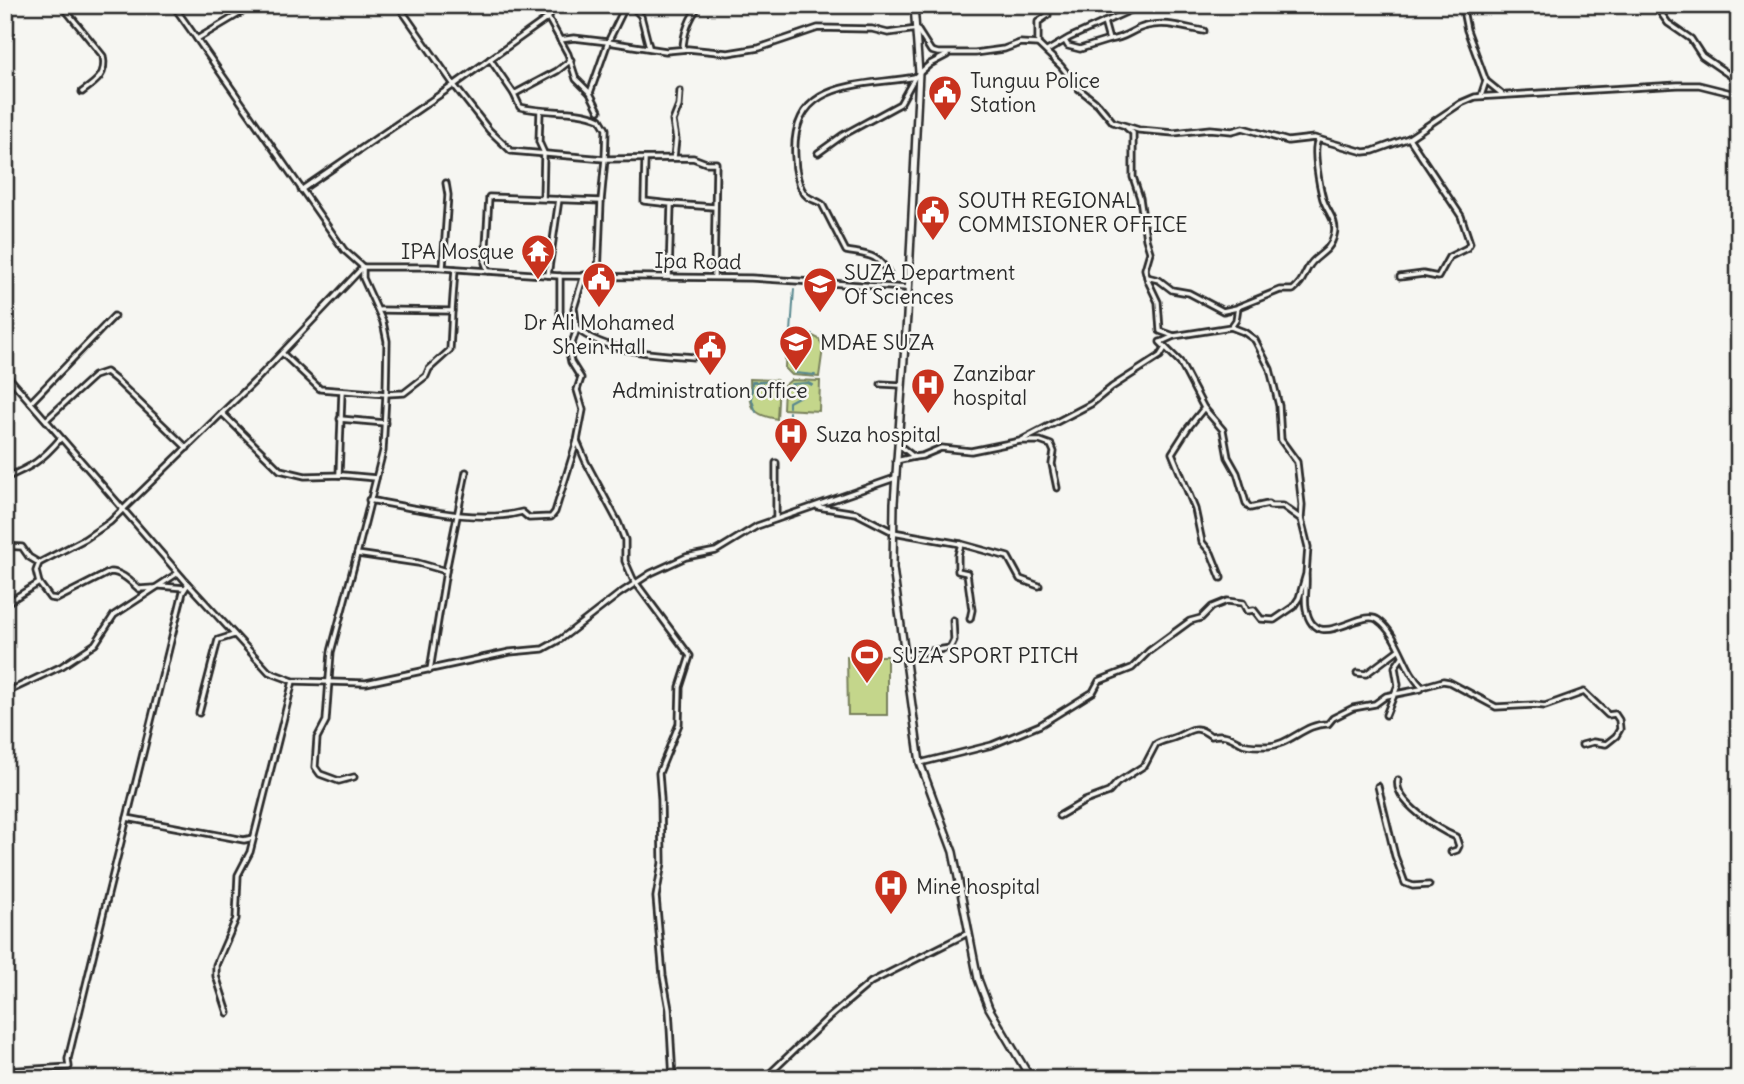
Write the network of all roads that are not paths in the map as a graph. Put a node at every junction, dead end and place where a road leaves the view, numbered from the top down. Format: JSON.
{"nodes":[{"id":1,"x":173,"y":5,"type":"edge"},
{"id":2,"x":254,"y":5,"type":"edge"},
{"id":3,"x":398,"y":5,"type":"edge"},
{"id":4,"x":541,"y":5,"type":"edge"},
{"id":5,"x":555,"y":5,"type":"edge"},
{"id":6,"x":629,"y":5,"type":"edge"},
{"id":7,"x":700,"y":5,"type":"edge"},
{"id":8,"x":914,"y":5,"type":"edge"},
{"id":9,"x":1044,"y":5,"type":"edge"},
{"id":10,"x":1142,"y":5,"type":"edge"},
{"id":11,"x":1462,"y":5,"type":"edge"},
{"id":12,"x":1655,"y":5,"type":"edge"},
{"id":13,"x":65,"y":6,"type":"edge"},
{"id":14,"x":549,"y":17,"type":"junction"},
{"id":15,"x":1104,"y":22,"type":"junction"},
{"id":16,"x":917,"y":29,"type":"junction"},
{"id":17,"x":1204,"y":31,"type":"dead end"},
{"id":18,"x":197,"y":39,"type":"junction"},
{"id":19,"x":560,"y":40,"type":"junction"},
{"id":20,"x":1109,"y":40,"type":"junction"},
{"id":21,"x":1065,"y":41,"type":"junction"},
{"id":22,"x":608,"y":42,"type":"junction"},
{"id":23,"x":1038,"y":44,"type":"junction"},
{"id":24,"x":649,"y":48,"type":"junction"},
{"id":25,"x":683,"y":49,"type":"junction"},
{"id":26,"x":1047,"y":51,"type":"junction"},
{"id":27,"x":956,"y":52,"type":"junction"},
{"id":28,"x":490,"y":59,"type":"junction"},
{"id":29,"x":571,"y":60,"type":"junction"},
{"id":30,"x":917,"y":75,"type":"junction"},
{"id":31,"x":1486,"y":81,"type":"junction"},
{"id":32,"x":454,"y":85,"type":"junction"},
{"id":33,"x":1739,"y":86,"type":"edge"},
{"id":34,"x":680,"y":91,"type":"dead end"},
{"id":35,"x":82,"y":93,"type":"dead end"},
{"id":36,"x":590,"y":93,"type":"junction"},
{"id":37,"x":514,"y":94,"type":"junction"},
{"id":38,"x":1502,"y":94,"type":"junction"},
{"id":39,"x":1739,"y":95,"type":"edge"},
{"id":40,"x":1481,"y":96,"type":"junction"},
{"id":41,"x":540,"y":111,"type":"junction"},
{"id":42,"x":600,"y":111,"type":"dead end"},
{"id":43,"x":1122,"y":125,"type":"junction"},
{"id":44,"x":1409,"y":138,"type":"junction"},
{"id":45,"x":1319,"y":139,"type":"junction"},
{"id":46,"x":544,"y":153,"type":"junction"},
{"id":47,"x":818,"y":153,"type":"dead end"},
{"id":48,"x":674,"y":158,"type":"junction"},
{"id":49,"x":605,"y":159,"type":"junction"},
{"id":50,"x":645,"y":159,"type":"junction"},
{"id":51,"x":446,"y":183,"type":"dead end"},
{"id":52,"x":301,"y":190,"type":"junction"},
{"id":53,"x":543,"y":198,"type":"junction"},
{"id":54,"x":559,"y":199,"type":"junction"},
{"id":55,"x":601,"y":201,"type":"junction"},
{"id":56,"x":671,"y":204,"type":"junction"},
{"id":57,"x":714,"y":207,"type":"junction"},
{"id":58,"x":363,"y":267,"type":"junction"},
{"id":59,"x":443,"y":267,"type":"junction"},
{"id":60,"x":455,"y":269,"type":"junction"},
{"id":61,"x":488,"y":271,"type":"junction"},
{"id":62,"x":889,"y":274,"type":"dead end"},
{"id":63,"x":548,"y":275,"type":"junction"},
{"id":64,"x":584,"y":275,"type":"junction"},
{"id":65,"x":560,"y":276,"type":"junction"},
{"id":66,"x":598,"y":276,"type":"junction"},
{"id":67,"x":669,"y":276,"type":"junction"},
{"id":68,"x":715,"y":277,"type":"junction"},
{"id":69,"x":1147,"y":277,"type":"junction"},
{"id":70,"x":1400,"y":277,"type":"dead end"},
{"id":71,"x":907,"y":288,"type":"junction"},
{"id":72,"x":1238,"y":307,"type":"junction"},
{"id":73,"x":380,"y":310,"type":"junction"},
{"id":74,"x":452,"y":311,"type":"junction"},
{"id":75,"x":560,"y":314,"type":"dead end"},
{"id":76,"x":114,"y":316,"type":"dead end"},
{"id":77,"x":1231,"y":327,"type":"junction"},
{"id":78,"x":577,"y":329,"type":"junction"},
{"id":79,"x":1174,"y":336,"type":"junction"},
{"id":80,"x":1160,"y":342,"type":"junction"},
{"id":81,"x":282,"y":353,"type":"junction"},
{"id":82,"x":693,"y":357,"type":"dead end"},
{"id":83,"x":5,"y":373,"type":"edge"},
{"id":84,"x":881,"y":384,"type":"dead end"},
{"id":85,"x":901,"y":386,"type":"junction"},
{"id":86,"x":342,"y":391,"type":"junction"},
{"id":87,"x":386,"y":394,"type":"junction"},
{"id":88,"x":31,"y":402,"type":"junction"},
{"id":89,"x":1204,"y":408,"type":"junction"},
{"id":90,"x":222,"y":413,"type":"junction"},
{"id":91,"x":340,"y":419,"type":"junction"},
{"id":92,"x":46,"y":420,"type":"junction"},
{"id":93,"x":385,"y":423,"type":"junction"},
{"id":94,"x":61,"y":438,"type":"junction"},
{"id":95,"x":577,"y":441,"type":"junction"},
{"id":96,"x":1020,"y":441,"type":"junction"},
{"id":97,"x":897,"y":443,"type":"junction"},
{"id":98,"x":187,"y":448,"type":"junction"},
{"id":99,"x":914,"y":457,"type":"junction"},
{"id":100,"x":896,"y":461,"type":"junction"},
{"id":101,"x":776,"y":463,"type":"dead end"},
{"id":102,"x":466,"y":472,"type":"dead end"},
{"id":103,"x":339,"y":475,"type":"junction"},
{"id":104,"x":5,"y":478,"type":"edge"},
{"id":105,"x":376,"y":478,"type":"junction"},
{"id":106,"x":895,"y":478,"type":"junction"},
{"id":107,"x":1057,"y":488,"type":"dead end"},
{"id":108,"x":369,"y":500,"type":"junction"},
{"id":109,"x":816,"y":506,"type":"junction"},
{"id":110,"x":123,"y":509,"type":"junction"},
{"id":111,"x":458,"y":514,"type":"junction"},
{"id":112,"x":776,"y":519,"type":"junction"},
{"id":113,"x":1301,"y":519,"type":"junction"},
{"id":114,"x":893,"y":532,"type":"junction"},
{"id":115,"x":961,"y":544,"type":"junction"},
{"id":116,"x":5,"y":546,"type":"edge"},
{"id":117,"x":357,"y":554,"type":"junction"},
{"id":118,"x":39,"y":563,"type":"junction"},
{"id":119,"x":446,"y":571,"type":"junction"},
{"id":120,"x":178,"y":573,"type":"junction"},
{"id":121,"x":1306,"y":574,"type":"junction"},
{"id":122,"x":1221,"y":578,"type":"dead end"},
{"id":123,"x":38,"y":583,"type":"junction"},
{"id":124,"x":636,"y":583,"type":"junction"},
{"id":125,"x":186,"y":586,"type":"junction"},
{"id":126,"x":1039,"y":586,"type":"dead end"},
{"id":127,"x":156,"y":587,"type":"junction"},
{"id":128,"x":5,"y":604,"type":"edge"},
{"id":129,"x":970,"y":619,"type":"dead end"},
{"id":130,"x":953,"y":620,"type":"dead end"},
{"id":131,"x":234,"y":635,"type":"junction"},
{"id":132,"x":1398,"y":650,"type":"junction"},
{"id":133,"x":905,"y":655,"type":"junction"},
{"id":134,"x":1402,"y":657,"type":"junction"},
{"id":135,"x":430,"y":670,"type":"junction"},
{"id":136,"x":1357,"y":673,"type":"dead end"},
{"id":137,"x":293,"y":681,"type":"junction"},
{"id":138,"x":330,"y":683,"type":"junction"},
{"id":139,"x":1420,"y":689,"type":"dead end"},
{"id":140,"x":5,"y":693,"type":"edge"},
{"id":141,"x":1394,"y":695,"type":"junction"},
{"id":142,"x":199,"y":713,"type":"dead end"},
{"id":143,"x":1386,"y":715,"type":"dead end"},
{"id":144,"x":1582,"y":745,"type":"dead end"},
{"id":145,"x":920,"y":763,"type":"junction"},
{"id":146,"x":354,"y":777,"type":"dead end"},
{"id":147,"x":1398,"y":780,"type":"dead end"},
{"id":148,"x":1378,"y":786,"type":"dead end"},
{"id":149,"x":1059,"y":816,"type":"dead end"},
{"id":150,"x":127,"y":818,"type":"junction"},
{"id":151,"x":253,"y":838,"type":"junction"},
{"id":152,"x":1451,"y":852,"type":"dead end"},
{"id":153,"x":1429,"y":885,"type":"dead end"},
{"id":154,"x":968,"y":933,"type":"junction"},
{"id":155,"x":228,"y":1013,"type":"dead end"},
{"id":156,"x":5,"y":1071,"type":"edge"},
{"id":157,"x":673,"y":1079,"type":"edge"},
{"id":158,"x":764,"y":1079,"type":"edge"},
{"id":159,"x":1031,"y":1079,"type":"edge"}],
"edges":[{"from":1,"to":18,"type":"street"},
{"from":2,"to":18,"type":"street"},
{"from":3,"to":32,"type":"street"},
{"from":4,"to":14,"type":"street"},
{"from":5,"to":14,"type":"street"},
{"from":6,"to":22,"type":"street"},
{"from":6,"to":24,"type":"street"},
{"from":7,"to":25,"type":"street"},
{"from":8,"to":16,"type":"main road"},
{"from":9,"to":23,"type":"street"},
{"from":10,"to":15,"type":"street"},
{"from":11,"to":31,"type":"street"},
{"from":12,"to":33,"type":"street"},
{"from":13,"to":35,"type":"street"},
{"from":14,"to":19,"type":"street"},
{"from":14,"to":28,"type":"street"},
{"from":15,"to":20,"type":"street"},
{"from":15,"to":21,"type":"street"},
{"from":16,"to":25,"type":"street"},
{"from":16,"to":27,"type":"street"},
{"from":16,"to":30,"type":"main road"},
{"from":17,"to":20,"type":"street"},
{"from":18,"to":52,"type":"street"},
{"from":19,"to":22,"type":"street"},
{"from":19,"to":29,"type":"street"},
{"from":20,"to":21,"type":"street"},
{"from":21,"to":26,"type":"street"},
{"from":22,"to":24,"type":"street"},
{"from":22,"to":36,"type":"street"},
{"from":23,"to":26,"type":"street"},
{"from":23,"to":27,"type":"street"},
{"from":24,"to":25,"type":"street"},
{"from":26,"to":43,"type":"street"},
{"from":27,"to":30,"type":"street"},
{"from":28,"to":32,"type":"street"},
{"from":28,"to":37,"type":"street"},
{"from":29,"to":36,"type":"street"},
{"from":29,"to":37,"type":"street"},
{"from":30,"to":47,"type":"street"},
{"from":30,"to":62,"type":"street"},
{"from":30,"to":71,"type":"main road"},
{"from":31,"to":38,"type":"street"},
{"from":31,"to":40,"type":"street"},
{"from":32,"to":46,"type":"street"},
{"from":32,"to":52,"type":"street"},
{"from":34,"to":48,"type":"street"},
{"from":36,"to":42,"type":"street"},
{"from":37,"to":41,"type":"street"},
{"from":38,"to":39,"type":"street"},
{"from":38,"to":40,"type":"street"},
{"from":40,"to":44,"type":"street"},
{"from":41,"to":46,"type":"street"},
{"from":41,"to":49,"type":"street"},
{"from":43,"to":45,"type":"street"},
{"from":43,"to":69,"type":"street"},
{"from":44,"to":45,"type":"street"},
{"from":44,"to":70,"type":"street"},
{"from":45,"to":72,"type":"street"},
{"from":46,"to":49,"type":"street"},
{"from":46,"to":53,"type":"street"},
{"from":48,"to":50,"type":"street"},
{"from":48,"to":57,"type":"street"},
{"from":49,"to":50,"type":"street"},
{"from":49,"to":55,"type":"street"},
{"from":50,"to":56,"type":"street"},
{"from":51,"to":59,"type":"street"},
{"from":52,"to":58,"type":"street"},
{"from":53,"to":54,"type":"street"},
{"from":53,"to":61,"type":"street"},
{"from":54,"to":55,"type":"street"},
{"from":54,"to":63,"type":"street"},
{"from":55,"to":66,"type":"street"},
{"from":56,"to":57,"type":"street"},
{"from":56,"to":67,"type":"street"},
{"from":57,"to":68,"type":"street"},
{"from":58,"to":59,"type":"street","name":"Ipa Road"},
{"from":58,"to":73,"type":"street"},
{"from":58,"to":81,"type":"street"},
{"from":59,"to":60,"type":"street","name":"Ipa Road"},
{"from":60,"to":61,"type":"street","name":"Ipa Road"},
{"from":60,"to":74,"type":"street"},
{"from":61,"to":63,"type":"street","name":"Ipa Road"},
{"from":63,"to":65,"type":"street","name":"Ipa Road"},
{"from":64,"to":65,"type":"street","name":"Ipa Road"},
{"from":64,"to":66,"type":"street","name":"Ipa Road"},
{"from":64,"to":78,"type":"street"},
{"from":65,"to":75,"type":"street"},
{"from":66,"to":67,"type":"street","name":"Ipa Road"},
{"from":67,"to":68,"type":"street","name":"Ipa Road"},
{"from":68,"to":71,"type":"street","name":"Ipa Road"},
{"from":69,"to":72,"type":"street"},
{"from":69,"to":79,"type":"street"},
{"from":71,"to":85,"type":"main road"},
{"from":72,"to":77,"type":"street"},
{"from":73,"to":74,"type":"street"},
{"from":73,"to":87,"type":"street"},
{"from":74,"to":87,"type":"street"},
{"from":76,"to":88,"type":"street"},
{"from":77,"to":79,"type":"street"},
{"from":77,"to":113,"type":"street"},
{"from":78,"to":82,"type":"street"},
{"from":78,"to":95,"type":"street"},
{"from":79,"to":80,"type":"street"},
{"from":80,"to":89,"type":"street"},
{"from":80,"to":96,"type":"street"},
{"from":81,"to":86,"type":"street"},
{"from":81,"to":90,"type":"street"},
{"from":83,"to":88,"type":"street"},
{"from":84,"to":85,"type":"street"},
{"from":85,"to":97,"type":"main road"},
{"from":86,"to":87,"type":"street"},
{"from":86,"to":91,"type":"street"},
{"from":87,"to":93,"type":"street"},
{"from":88,"to":92,"type":"street"},
{"from":89,"to":113,"type":"street"},
{"from":89,"to":122,"type":"street"},
{"from":90,"to":98,"type":"street"},
{"from":90,"to":103,"type":"street"},
{"from":91,"to":93,"type":"street"},
{"from":91,"to":103,"type":"street"},
{"from":92,"to":94,"type":"street"},
{"from":92,"to":98,"type":"street"},
{"from":93,"to":105,"type":"street"},
{"from":94,"to":104,"type":"street"},
{"from":94,"to":110,"type":"street"},
{"from":95,"to":111,"type":"street"},
{"from":95,"to":124,"type":"street"},
{"from":96,"to":99,"type":"street"},
{"from":96,"to":107,"type":"street"},
{"from":97,"to":99,"type":"street"},
{"from":97,"to":100,"type":"main road"},
{"from":98,"to":110,"type":"street"},
{"from":99,"to":100,"type":"street"},
{"from":100,"to":106,"type":"main road"},
{"from":101,"to":112,"type":"street"},
{"from":102,"to":111,"type":"street"},
{"from":103,"to":105,"type":"street"},
{"from":105,"to":108,"type":"street"},
{"from":106,"to":109,"type":"street"},
{"from":106,"to":114,"type":"main road"},
{"from":108,"to":111,"type":"street"},
{"from":108,"to":117,"type":"street"},
{"from":109,"to":112,"type":"street"},
{"from":109,"to":114,"type":"street"},
{"from":110,"to":118,"type":"street"},
{"from":110,"to":120,"type":"street"},
{"from":111,"to":119,"type":"street"},
{"from":112,"to":124,"type":"street"},
{"from":113,"to":121,"type":"street"},
{"from":114,"to":115,"type":"street"},
{"from":114,"to":133,"type":"main road"},
{"from":115,"to":126,"type":"street"},
{"from":115,"to":129,"type":"street"},
{"from":116,"to":118,"type":"street"},
{"from":117,"to":119,"type":"street"},
{"from":117,"to":138,"type":"street"},
{"from":118,"to":123,"type":"street"},
{"from":119,"to":135,"type":"street"},
{"from":120,"to":125,"type":"street"},
{"from":120,"to":127,"type":"street"},
{"from":121,"to":132,"type":"street"},
{"from":121,"to":145,"type":"street"},
{"from":123,"to":127,"type":"street"},
{"from":123,"to":128,"type":"street"},
{"from":124,"to":135,"type":"street"},
{"from":124,"to":157,"type":"street"},
{"from":125,"to":127,"type":"street"},
{"from":125,"to":131,"type":"street"},
{"from":125,"to":150,"type":"street"},
{"from":127,"to":140,"type":"street"},
{"from":130,"to":133,"type":"street"},
{"from":131,"to":137,"type":"street"},
{"from":131,"to":142,"type":"street"},
{"from":132,"to":134,"type":"street"},
{"from":132,"to":136,"type":"street"},
{"from":133,"to":145,"type":"main road"},
{"from":134,"to":141,"type":"street"},
{"from":134,"to":144,"type":"street"},
{"from":135,"to":138,"type":"street"},
{"from":137,"to":138,"type":"street"},
{"from":137,"to":151,"type":"street"},
{"from":138,"to":146,"type":"street"},
{"from":139,"to":141,"type":"street"},
{"from":141,"to":143,"type":"street"},
{"from":141,"to":149,"type":"street"},
{"from":145,"to":154,"type":"main road"},
{"from":147,"to":152,"type":"street"},
{"from":148,"to":153,"type":"street"},
{"from":150,"to":151,"type":"street"},
{"from":150,"to":156,"type":"street"},
{"from":151,"to":155,"type":"street"},
{"from":154,"to":158,"type":"street"},
{"from":154,"to":159,"type":"main road"}]}
